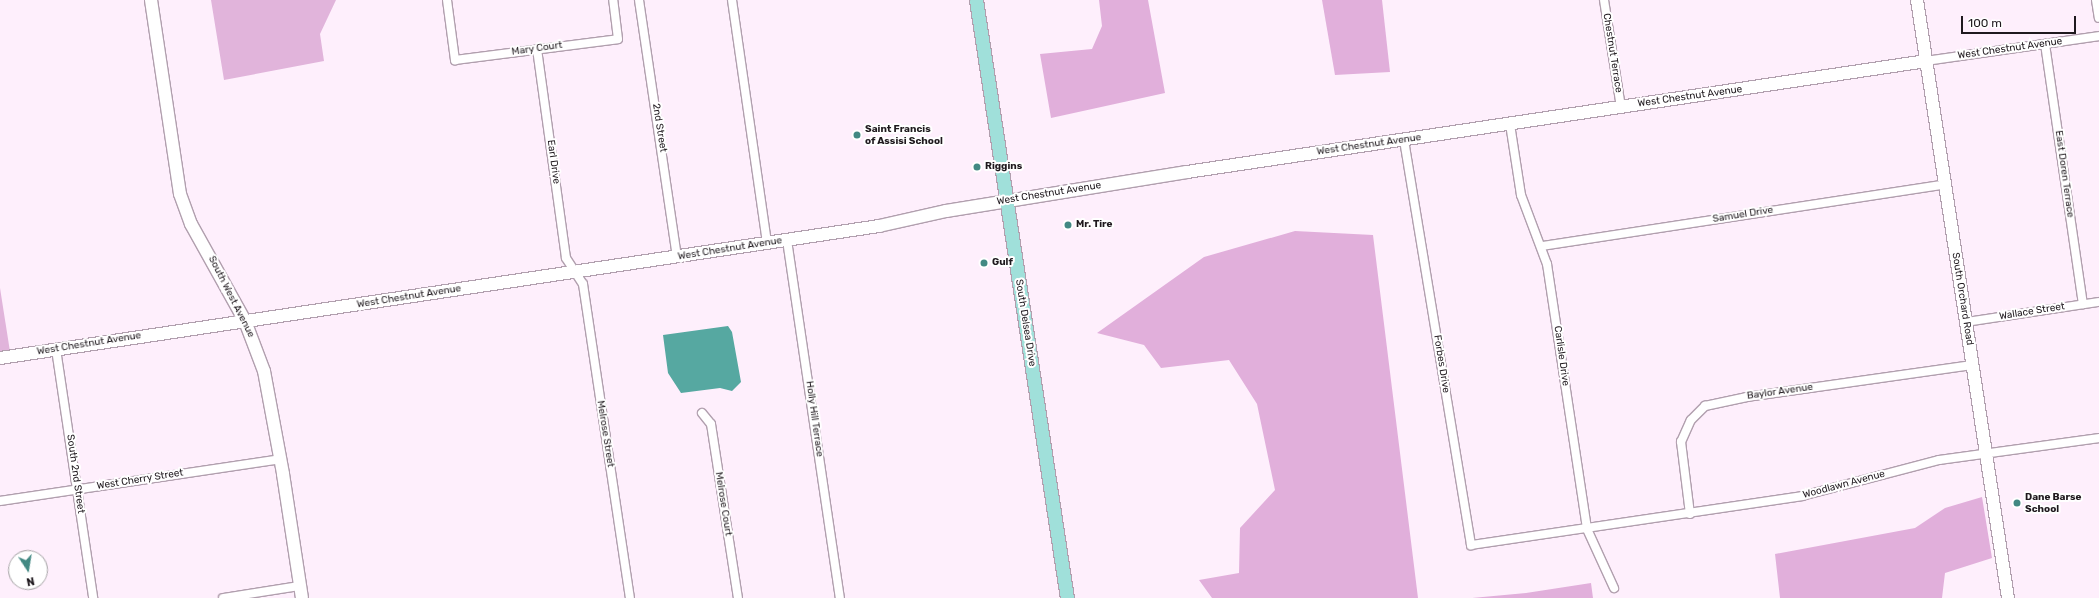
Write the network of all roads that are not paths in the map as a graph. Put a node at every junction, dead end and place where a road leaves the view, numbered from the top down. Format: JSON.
{"nodes":[{"id":1,"x":151,"y":0,"type":"edge"},
{"id":2,"x":447,"y":0,"type":"edge"},
{"id":3,"x":613,"y":0,"type":"edge"},
{"id":4,"x":639,"y":0,"type":"edge"},
{"id":5,"x":732,"y":0,"type":"edge"},
{"id":6,"x":976,"y":0,"type":"edge"},
{"id":7,"x":1604,"y":0,"type":"edge"},
{"id":8,"x":1917,"y":0,"type":"edge"},
{"id":9,"x":2096,"y":0,"type":"edge"},
{"id":10,"x":2099,"y":18,"type":"edge"},
{"id":11,"x":2099,"y":36,"type":"edge"},
{"id":12,"x":2045,"y":44,"type":"junction"},
{"id":13,"x":537,"y":49,"type":"junction"},
{"id":14,"x":1926,"y":61,"type":"junction"},
{"id":15,"x":1621,"y":107,"type":"junction"},
{"id":16,"x":1510,"y":124,"type":"junction"},
{"id":17,"x":1404,"y":140,"type":"junction"},
{"id":18,"x":1945,"y":184,"type":"junction"},
{"id":19,"x":1006,"y":201,"type":"junction"},
{"id":20,"x":787,"y":240,"type":"junction"},
{"id":21,"x":767,"y":243,"type":"junction"},
{"id":22,"x":1542,"y":246,"type":"junction"},
{"id":23,"x":677,"y":257,"type":"junction"},
{"id":24,"x":576,"y":272,"type":"junction"},
{"id":25,"x":2099,"y":302,"type":"edge"},
{"id":26,"x":2083,"y":304,"type":"junction"},
{"id":27,"x":245,"y":321,"type":"junction"},
{"id":28,"x":1966,"y":322,"type":"junction"},
{"id":29,"x":56,"y":349,"type":"junction"},
{"id":30,"x":0,"y":358,"type":"edge"},
{"id":31,"x":1972,"y":365,"type":"junction"},
{"id":32,"x":702,"y":413,"type":"dead end"},
{"id":33,"x":2099,"y":438,"type":"edge"},
{"id":34,"x":1986,"y":453,"type":"junction"},
{"id":35,"x":281,"y":459,"type":"junction"},
{"id":36,"x":78,"y":490,"type":"junction"},
{"id":37,"x":0,"y":502,"type":"edge"},
{"id":38,"x":1690,"y":514,"type":"junction"},
{"id":39,"x":1587,"y":529,"type":"junction"},
{"id":40,"x":1513,"y":539,"type":"joint"},
{"id":41,"x":1614,"y":588,"type":"dead end"},
{"id":42,"x":301,"y":592,"type":"edge"},
{"id":43,"x":93,"y":598,"type":"edge"},
{"id":44,"x":223,"y":598,"type":"edge"},
{"id":45,"x":630,"y":598,"type":"edge"},
{"id":46,"x":738,"y":598,"type":"edge"},
{"id":47,"x":840,"y":598,"type":"edge"},
{"id":48,"x":1067,"y":598,"type":"edge"},
{"id":49,"x":2008,"y":598,"type":"edge"}],
"edges":[{"from":1,"to":27,"type":"street","name":"South West Avenue"},
{"from":2,"to":13,"type":"street","name":"Mary Court"},
{"from":3,"to":13,"type":"street","name":"Mary Court"},
{"from":4,"to":23,"type":"street","name":"2nd Street"},
{"from":5,"to":21,"type":"street"},
{"from":6,"to":19,"type":"main road","name":"South Delsea Drive"},
{"from":7,"to":15,"type":"street","name":"Chestnut Terrace"},
{"from":8,"to":14,"type":"street","name":"South Orchard Road"},
{"from":9,"to":10,"type":"street"},
{"from":11,"to":12,"type":"street","name":"West Chestnut Avenue"},
{"from":12,"to":14,"type":"street","name":"West Chestnut Avenue"},
{"from":12,"to":26,"type":"street","name":"East Doren Terrace"},
{"from":13,"to":24,"type":"street","name":"Earl Drive"},
{"from":14,"to":15,"type":"street","name":"West Chestnut Avenue"},
{"from":14,"to":18,"type":"street","name":"South Orchard Road"},
{"from":15,"to":16,"type":"street","name":"West Chestnut Avenue"},
{"from":16,"to":17,"type":"street","name":"West Chestnut Avenue"},
{"from":16,"to":22,"type":"street","name":"Carlisle Drive"},
{"from":17,"to":19,"type":"street","name":"West Chestnut Avenue"},
{"from":17,"to":40,"type":"street","name":"Forbes Drive"},
{"from":18,"to":22,"type":"street","name":"Samuel Drive"},
{"from":18,"to":28,"type":"street","name":"South Orchard Road"},
{"from":19,"to":20,"type":"street","name":"West Chestnut Avenue"},
{"from":19,"to":48,"type":"main road","name":"South Delsea Drive"},
{"from":20,"to":21,"type":"street","name":"West Chestnut Avenue"},
{"from":20,"to":47,"type":"street","name":"Holly Hill Terrace"},
{"from":21,"to":23,"type":"street","name":"West Chestnut Avenue"},
{"from":22,"to":39,"type":"street","name":"Carlisle Drive"},
{"from":23,"to":24,"type":"street","name":"West Chestnut Avenue"},
{"from":24,"to":27,"type":"street","name":"West Chestnut Avenue"},
{"from":24,"to":45,"type":"street","name":"Melrose Street"},
{"from":25,"to":26,"type":"street","name":"Wallace Street"},
{"from":26,"to":28,"type":"street","name":"Wallace Street"},
{"from":27,"to":29,"type":"street","name":"West Chestnut Avenue"},
{"from":27,"to":35,"type":"street","name":"South West Avenue"},
{"from":28,"to":31,"type":"street","name":"South Orchard Road"},
{"from":29,"to":30,"type":"street","name":"West Chestnut Avenue"},
{"from":29,"to":36,"type":"street","name":"South 2nd Street"},
{"from":31,"to":34,"type":"street","name":"South Orchard Road"},
{"from":31,"to":38,"type":"street","name":"Baylor Avenue"},
{"from":32,"to":46,"type":"street","name":"Melrose Court"},
{"from":33,"to":34,"type":"street","name":"Woodlawn Avenue"},
{"from":34,"to":38,"type":"street","name":"Woodlawn Avenue"},
{"from":34,"to":49,"type":"street","name":"South Orchard Road"},
{"from":35,"to":36,"type":"street","name":"West Cherry Street"},
{"from":35,"to":42,"type":"street","name":"South West Avenue"},
{"from":36,"to":37,"type":"street","name":"West Cherry Street"},
{"from":36,"to":43,"type":"street","name":"South 2nd Street"},
{"from":38,"to":39,"type":"street","name":"Woodlawn Avenue"},
{"from":39,"to":40,"type":"street","name":"Woodlawn Avenue"},
{"from":39,"to":41,"type":"street","name":"Carlisle Drive"},
{"from":42,"to":44,"type":"street"}]}
